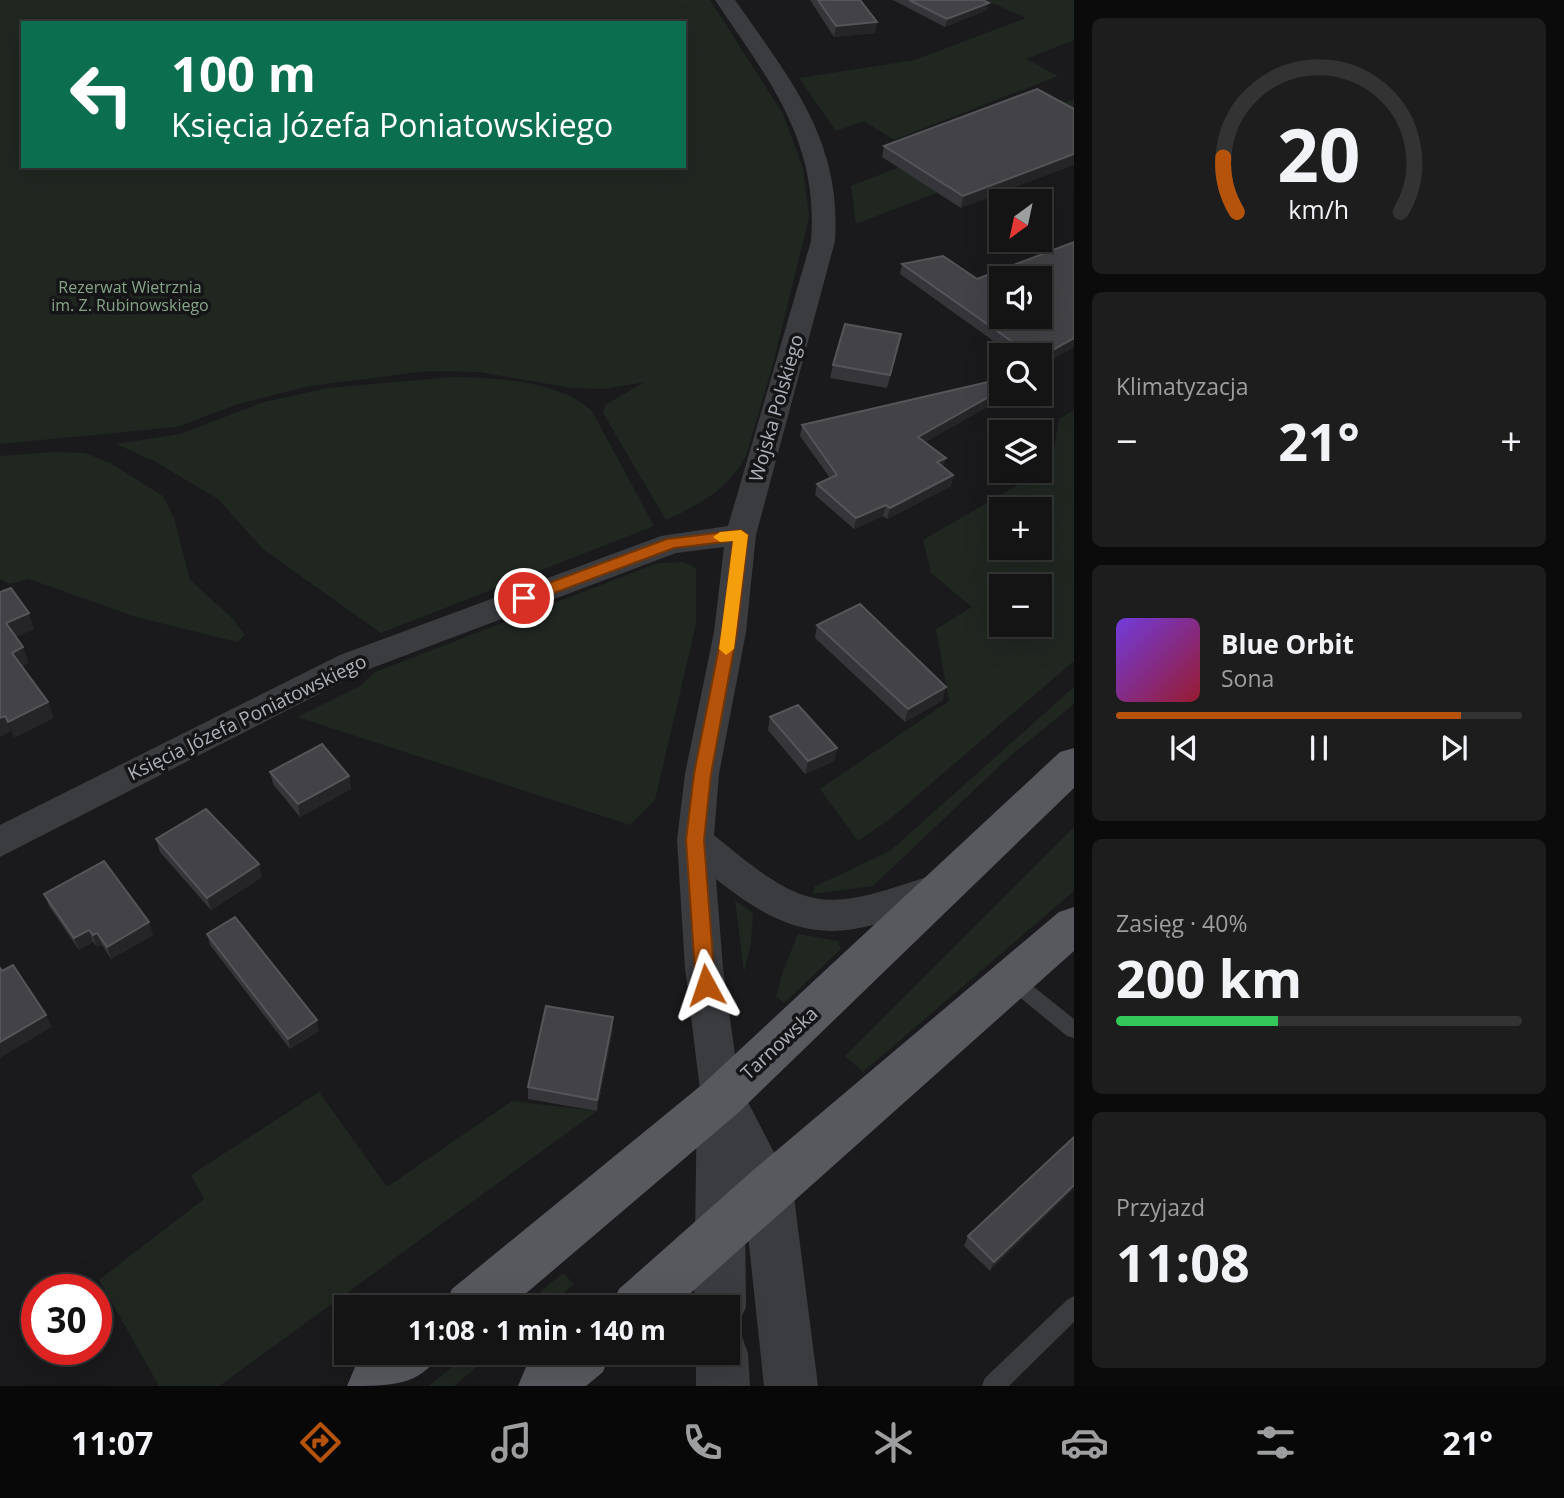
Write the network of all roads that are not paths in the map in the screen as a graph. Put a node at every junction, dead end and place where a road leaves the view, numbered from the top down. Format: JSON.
{"nodes":[{"id":1,"x":725,"y":0,"type":"edge"},
{"id":2,"x":741,"y":535,"type":"junction"},
{"id":3,"x":1074,"y":763,"type":"edge"},
{"id":4,"x":695,"y":840,"type":"junction"},
{"id":5,"x":0,"y":842,"type":"edge"},
{"id":6,"x":944,"y":887,"type":"junction"},
{"id":7,"x":1074,"y":925,"type":"edge"},
{"id":8,"x":1011,"y":979,"type":"junction"},
{"id":9,"x":1074,"y":1030,"type":"edge"},
{"id":10,"x":721,"y":1098,"type":"junction"},
{"id":11,"x":768,"y":1189,"type":"junction"},
{"id":12,"x":718,"y":1233,"type":"junction"},
{"id":13,"x":484,"y":1295,"type":"edge"},
{"id":14,"x":650,"y":1295,"type":"edge"},
{"id":15,"x":720,"y":1295,"type":"edge"},
{"id":16,"x":1074,"y":1307,"type":"edge"},
{"id":17,"x":399,"y":1365,"type":"edge"},
{"id":18,"x":570,"y":1365,"type":"edge"},
{"id":19,"x":722,"y":1365,"type":"edge"},
{"id":20,"x":374,"y":1386,"type":"edge"},
{"id":21,"x":545,"y":1386,"type":"edge"},
{"id":22,"x":723,"y":1386,"type":"edge"},
{"id":23,"x":791,"y":1386,"type":"edge"},
{"id":24,"x":993,"y":1386,"type":"edge"}],
"edges":[{"from":1,"to":2,"type":"street","name":"Wojska Polskiego"},
{"from":2,"to":4,"type":"street","name":"Wojska Polskiego"},
{"from":2,"to":5,"type":"street","name":"Księcia Józefa Poniatowskiego"},
{"from":3,"to":6,"type":"main road","name":"Tarnowska"},
{"from":4,"to":6,"type":"street"},
{"from":4,"to":10,"type":"street","name":"Wojska Polskiego"},
{"from":6,"to":10,"type":"main road","name":"Tarnowska"},
{"from":7,"to":8,"type":"main road"},
{"from":8,"to":9,"type":"lane"},
{"from":8,"to":11,"type":"main road"},
{"from":10,"to":11,"type":"street","name":"Wojska Polskiego"},
{"from":10,"to":12,"type":"street","name":"Wojska Polskiego"},
{"from":10,"to":13,"type":"main road","name":"Tarnowska"},
{"from":11,"to":12,"type":"main road"},
{"from":11,"to":23,"type":"street","name":"Wojska Polskiego"},
{"from":12,"to":14,"type":"main road"},
{"from":12,"to":15,"type":"street","name":"Wojska Polskiego"},
{"from":16,"to":24,"type":"lane"},
{"from":17,"to":20,"type":"main road"},
{"from":18,"to":21,"type":"main road"},
{"from":19,"to":22,"type":"street"}]}
